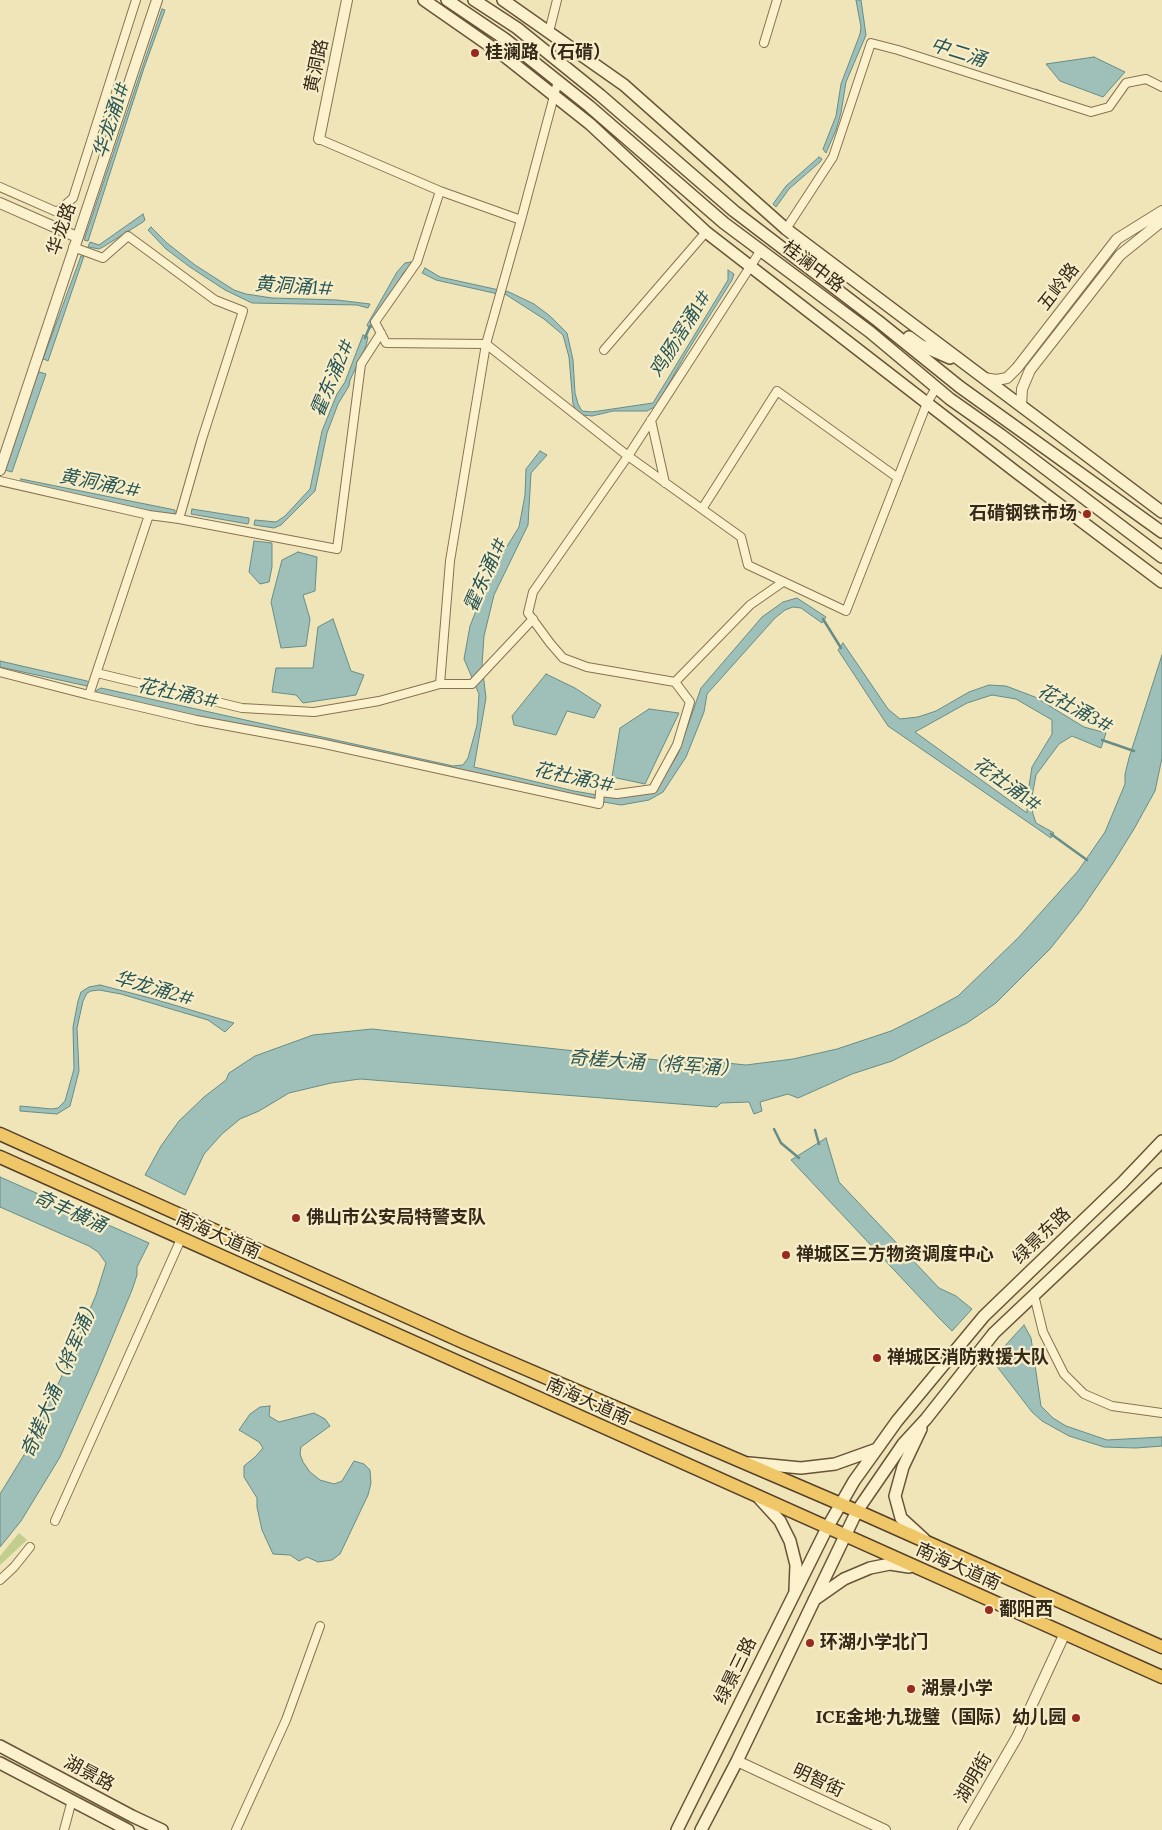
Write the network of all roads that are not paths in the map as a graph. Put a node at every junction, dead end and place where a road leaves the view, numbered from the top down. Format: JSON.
{"nodes":[{"id":1,"x":136,"y":0,"type":"edge"},
{"id":2,"x":157,"y":0,"type":"edge"},
{"id":3,"x":347,"y":0,"type":"edge"},
{"id":4,"x":424,"y":0,"type":"edge"},
{"id":5,"x":447,"y":0,"type":"edge"},
{"id":6,"x":474,"y":0,"type":"edge"},
{"id":7,"x":503,"y":0,"type":"edge"},
{"id":8,"x":557,"y":0,"type":"edge"},
{"id":9,"x":777,"y":0,"type":"edge"},
{"id":10,"x":509,"y":24,"type":"junction"},
{"id":11,"x":549,"y":32,"type":"junction"},
{"id":12,"x":764,"y":43,"type":"dead end"},
{"id":13,"x":558,"y":81,"type":"junction"},
{"id":14,"x":1162,"y":87,"type":"edge"},
{"id":15,"x":554,"y":96,"type":"junction"},
{"id":16,"x":319,"y":139,"type":"joint"},
{"id":17,"x":82,"y":169,"type":"junction"},
{"id":18,"x":98,"y":174,"type":"junction"},
{"id":19,"x":0,"y":187,"type":"edge"},
{"id":20,"x":440,"y":191,"type":"junction"},
{"id":21,"x":0,"y":203,"type":"edge"},
{"id":22,"x":1162,"y":211,"type":"edge"},
{"id":23,"x":521,"y":220,"type":"junction"},
{"id":24,"x":1162,"y":221,"type":"edge"},
{"id":25,"x":786,"y":229,"type":"junction"},
{"id":26,"x":706,"y":232,"type":"junction"},
{"id":27,"x":75,"y":242,"type":"junction"},
{"id":28,"x":761,"y":250,"type":"junction"},
{"id":29,"x":796,"y":259,"type":"junction"},
{"id":30,"x":752,"y":266,"type":"junction"},
{"id":31,"x":878,"y":322,"type":"junction"},
{"id":32,"x":381,"y":333,"type":"junction"},
{"id":33,"x":486,"y":344,"type":"junction"},
{"id":34,"x":604,"y":350,"type":"dead end"},
{"id":35,"x":1025,"y":358,"type":"junction"},
{"id":36,"x":965,"y":364,"type":"junction"},
{"id":37,"x":1030,"y":370,"type":"junction"},
{"id":38,"x":984,"y":378,"type":"junction"},
{"id":39,"x":936,"y":388,"type":"junction"},
{"id":40,"x":927,"y":402,"type":"junction"},
{"id":41,"x":1022,"y":406,"type":"junction"},
{"id":42,"x":651,"y":420,"type":"junction"},
{"id":43,"x":1072,"y":444,"type":"junction"},
{"id":44,"x":628,"y":456,"type":"junction"},
{"id":45,"x":0,"y":470,"type":"edge"},
{"id":46,"x":898,"y":478,"type":"junction"},
{"id":47,"x":0,"y":481,"type":"edge"},
{"id":48,"x":665,"y":482,"type":"junction"},
{"id":49,"x":1120,"y":502,"type":"junction"},
{"id":50,"x":702,"y":509,"type":"junction"},
{"id":51,"x":1162,"y":512,"type":"edge"},
{"id":52,"x":149,"y":515,"type":"junction"},
{"id":53,"x":179,"y":518,"type":"junction"},
{"id":54,"x":1162,"y":532,"type":"edge"},
{"id":55,"x":1162,"y":557,"type":"edge"},
{"id":56,"x":783,"y":582,"type":"junction"},
{"id":57,"x":1162,"y":582,"type":"edge"},
{"id":58,"x":533,"y":619,"type":"junction"},
{"id":59,"x":0,"y":672,"type":"edge"},
{"id":60,"x":97,"y":672,"type":"junction"},
{"id":61,"x":675,"y":682,"type":"junction"},
{"id":62,"x":440,"y":684,"type":"junction"},
{"id":63,"x":91,"y":690,"type":"junction"},
{"id":64,"x":0,"y":1134,"type":"edge"},
{"id":65,"x":1162,"y":1141,"type":"edge"},
{"id":66,"x":0,"y":1157,"type":"edge"},
{"id":67,"x":1162,"y":1174,"type":"edge"},
{"id":68,"x":181,"y":1239,"type":"junction"},
{"id":69,"x":1034,"y":1296,"type":"junction"},
{"id":70,"x":1162,"y":1413,"type":"edge"},
{"id":71,"x":926,"y":1419,"type":"junction"},
{"id":72,"x":877,"y":1449,"type":"junction"},
{"id":73,"x":744,"y":1462,"type":"junction"},
{"id":74,"x":759,"y":1498,"type":"junction"},
{"id":75,"x":840,"y":1504,"type":"junction"},
{"id":76,"x":857,"y":1511,"type":"junction"},
{"id":77,"x":55,"y":1521,"type":"dead end"},
{"id":78,"x":827,"y":1528,"type":"junction"},
{"id":79,"x":845,"y":1536,"type":"junction"},
{"id":80,"x":927,"y":1542,"type":"junction"},
{"id":81,"x":30,"y":1547,"type":"dead end"},
{"id":82,"x":920,"y":1569,"type":"junction"},
{"id":83,"x":0,"y":1580,"type":"edge"},
{"id":84,"x":795,"y":1593,"type":"junction"},
{"id":85,"x":813,"y":1601,"type":"junction"},
{"id":86,"x":320,"y":1626,"type":"dead end"},
{"id":87,"x":1066,"y":1633,"type":"junction"},
{"id":88,"x":1162,"y":1647,"type":"edge"},
{"id":89,"x":1162,"y":1677,"type":"edge"},
{"id":90,"x":0,"y":1746,"type":"edge"},
{"id":91,"x":737,"y":1761,"type":"junction"},
{"id":92,"x":0,"y":1763,"type":"edge"},
{"id":93,"x":72,"y":1800,"type":"junction"},
{"id":94,"x":122,"y":1829,"type":"edge"},
{"id":95,"x":64,"y":1830,"type":"edge"},
{"id":96,"x":162,"y":1830,"type":"edge"},
{"id":97,"x":236,"y":1830,"type":"edge"},
{"id":98,"x":677,"y":1830,"type":"edge"},
{"id":99,"x":701,"y":1830,"type":"edge"},
{"id":100,"x":885,"y":1830,"type":"edge"},
{"id":101,"x":962,"y":1830,"type":"edge"}],
"edges":[{"from":1,"to":17,"type":"street"},
{"from":2,"to":18,"type":"street","name":"华龙路"},
{"from":3,"to":16,"type":"street","name":"黄洞路"},
{"from":4,"to":15,"type":"main road"},
{"from":5,"to":13,"type":"main road","name":"桂澜中路"},
{"from":6,"to":10,"type":"main road","name":"桂澜中路"},
{"from":7,"to":11,"type":"main road"},
{"from":8,"to":11,"type":"street"},
{"from":9,"to":12,"type":"street"},
{"from":10,"to":11,"type":"main road"},
{"from":10,"to":29,"type":"main road","name":"桂澜中路"},
{"from":11,"to":25,"type":"main road"},
{"from":13,"to":15,"type":"street"},
{"from":13,"to":28,"type":"main road","name":"桂澜中路"},
{"from":14,"to":25,"type":"street"},
{"from":15,"to":23,"type":"street"},
{"from":15,"to":26,"type":"main road"},
{"from":16,"to":20,"type":"street"},
{"from":17,"to":18,"type":"street"},
{"from":17,"to":19,"type":"street"},
{"from":18,"to":27,"type":"street","name":"华龙路"},
{"from":20,"to":23,"type":"street"},
{"from":20,"to":32,"type":"street"},
{"from":21,"to":27,"type":"street"},
{"from":22,"to":35,"type":"street","name":"五岭路"},
{"from":23,"to":33,"type":"street"},
{"from":24,"to":37,"type":"street","name":"五岭路"},
{"from":25,"to":29,"type":"main road"},
{"from":25,"to":36,"type":"main road"},
{"from":26,"to":30,"type":"main road"},
{"from":26,"to":34,"type":"street"},
{"from":27,"to":45,"type":"street","name":"华龙路"},
{"from":27,"to":53,"type":"street"},
{"from":28,"to":30,"type":"street"},
{"from":28,"to":39,"type":"main road","name":"桂澜中路"},
{"from":29,"to":31,"type":"main road","name":"桂澜中路"},
{"from":30,"to":40,"type":"main road"},
{"from":30,"to":42,"type":"street"},
{"from":31,"to":36,"type":"main road"},
{"from":31,"to":49,"type":"main road","name":"桂澜中路"},
{"from":32,"to":33,"type":"street"},
{"from":32,"to":53,"type":"street"},
{"from":33,"to":44,"type":"street"},
{"from":33,"to":62,"type":"street"},
{"from":35,"to":37,"type":"street"},
{"from":35,"to":38,"type":"street","name":"五岭路"},
{"from":36,"to":38,"type":"main road"},
{"from":37,"to":41,"type":"street","name":"五岭路"},
{"from":38,"to":41,"type":"main road"},
{"from":39,"to":40,"type":"street"},
{"from":39,"to":55,"type":"main road","name":"桂澜中路"},
{"from":40,"to":46,"type":"street"},
{"from":40,"to":57,"type":"main road"},
{"from":41,"to":43,"type":"main road"},
{"from":42,"to":44,"type":"street"},
{"from":42,"to":48,"type":"street"},
{"from":43,"to":49,"type":"main road"},
{"from":43,"to":51,"type":"main road"},
{"from":44,"to":48,"type":"street"},
{"from":44,"to":58,"type":"street"},
{"from":46,"to":50,"type":"street"},
{"from":46,"to":56,"type":"street"},
{"from":47,"to":52,"type":"street"},
{"from":48,"to":50,"type":"street"},
{"from":49,"to":54,"type":"main road","name":"桂澜中路"},
{"from":50,"to":56,"type":"street"},
{"from":52,"to":53,"type":"street"},
{"from":52,"to":60,"type":"street"},
{"from":56,"to":61,"type":"street"},
{"from":58,"to":61,"type":"street"},
{"from":58,"to":62,"type":"street"},
{"from":59,"to":63,"type":"street"},
{"from":60,"to":62,"type":"street"},
{"from":60,"to":63,"type":"street"},
{"from":61,"to":63,"type":"street"},
{"from":64,"to":73,"type":"highway","name":"南海大道南"},
{"from":65,"to":72,"type":"main road","name":"绿景东路"},
{"from":66,"to":68,"type":"highway","name":"南海大道南"},
{"from":67,"to":69,"type":"main road"},
{"from":68,"to":74,"type":"highway","name":"南海大道南"},
{"from":68,"to":77,"type":"street"},
{"from":69,"to":70,"type":"street"},
{"from":69,"to":71,"type":"main road"},
{"from":71,"to":76,"type":"main road"},
{"from":71,"to":80,"type":"main road"},
{"from":72,"to":73,"type":"main road"},
{"from":72,"to":75,"type":"main road","name":"绿景东路"},
{"from":73,"to":75,"type":"highway","name":"南海大道南"},
{"from":74,"to":78,"type":"highway","name":"南海大道南"},
{"from":74,"to":84,"type":"main road"},
{"from":75,"to":76,"type":"highway","name":"南海大道南"},
{"from":75,"to":78,"type":"main road","name":"绿景东路"},
{"from":76,"to":79,"type":"main road"},
{"from":76,"to":80,"type":"highway","name":"南海大道南"},
{"from":78,"to":79,"type":"highway","name":"南海大道南"},
{"from":78,"to":84,"type":"main road","name":"绿景三路"},
{"from":79,"to":82,"type":"highway","name":"南海大道南"},
{"from":79,"to":85,"type":"main road"},
{"from":80,"to":88,"type":"highway","name":"南海大道南"},
{"from":81,"to":83,"type":"street"},
{"from":82,"to":85,"type":"main road"},
{"from":82,"to":87,"type":"highway","name":"南海大道南"},
{"from":84,"to":98,"type":"main road","name":"绿景三路"},
{"from":85,"to":91,"type":"main road"},
{"from":86,"to":97,"type":"street"},
{"from":87,"to":89,"type":"highway","name":"南海大道南"},
{"from":87,"to":101,"type":"street","name":"湖明街"},
{"from":90,"to":96,"type":"main road","name":"湖景路"},
{"from":91,"to":99,"type":"main road"},
{"from":91,"to":100,"type":"street","name":"明智街"},
{"from":92,"to":93,"type":"main road","name":"湖景路"},
{"from":93,"to":94,"type":"main road","name":"湖景路"},
{"from":93,"to":95,"type":"street"}]}
